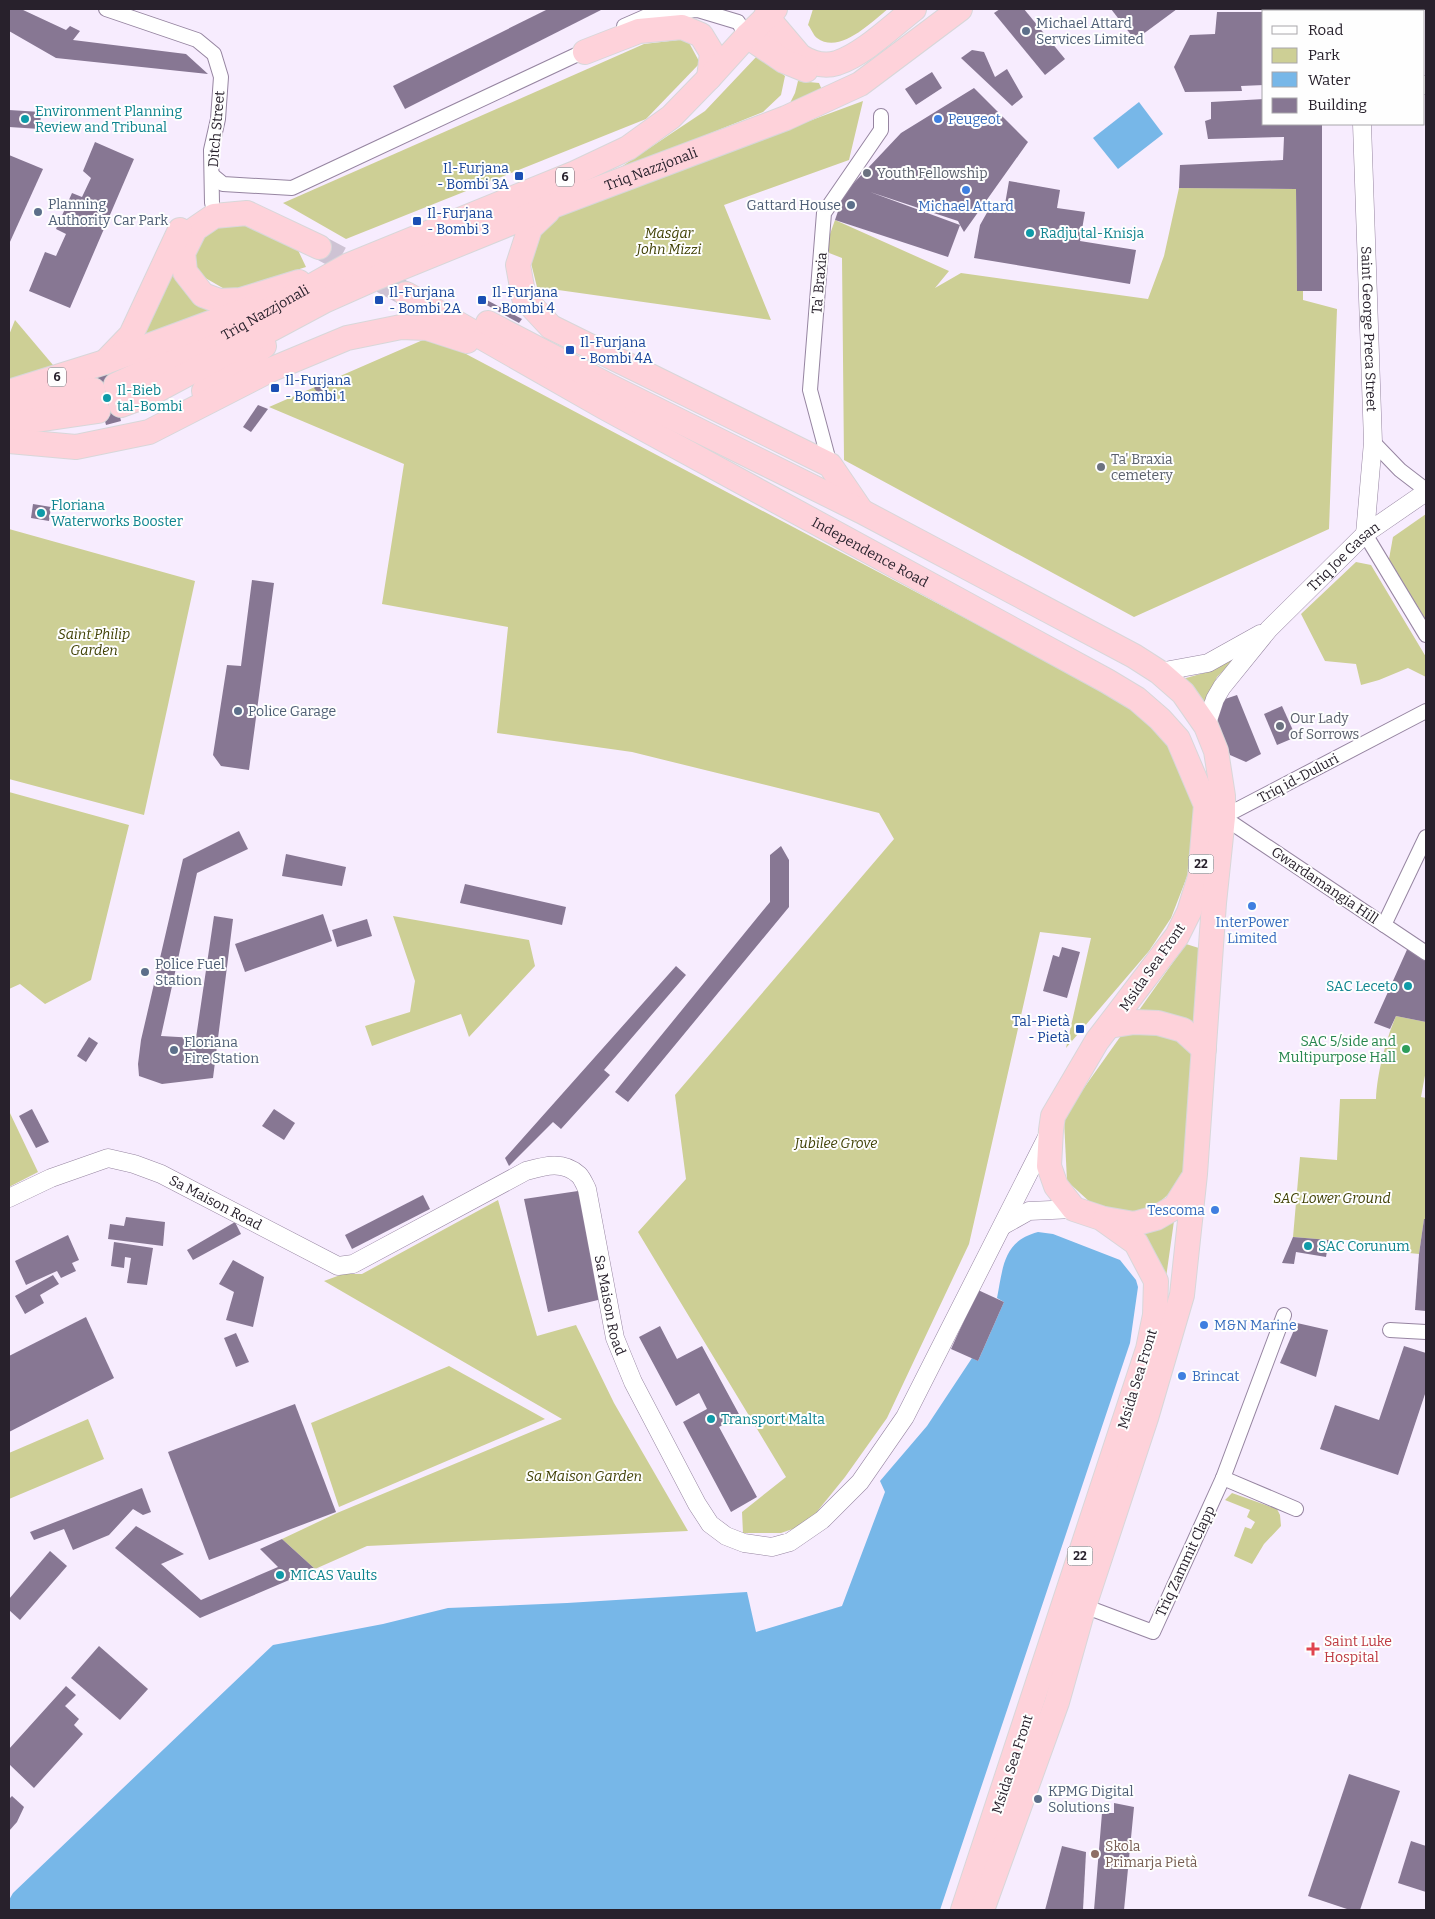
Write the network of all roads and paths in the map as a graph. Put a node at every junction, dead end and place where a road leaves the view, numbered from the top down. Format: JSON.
{"nodes":[{"id":1,"x":106,"y":9,"type":"edge"},
{"id":2,"x":914,"y":9,"type":"edge"},
{"id":3,"x":960,"y":9,"type":"edge"},
{"id":4,"x":772,"y":11,"type":"edge"},
{"id":5,"x":746,"y":36,"type":"junction"},
{"id":6,"x":585,"y":52,"type":"junction"},
{"id":7,"x":848,"y":58,"type":"junction"},
{"id":8,"x":710,"y":78,"type":"junction"},
{"id":9,"x":881,"y":116,"type":"dead end"},
{"id":10,"x":1365,"y":128,"type":"edge"},
{"id":11,"x":212,"y":175,"type":"junction"},
{"id":12,"x":212,"y":203,"type":"junction"},
{"id":13,"x":555,"y":205,"type":"junction"},
{"id":14,"x":350,"y":265,"type":"junction"},
{"id":15,"x":322,"y":292,"type":"junction"},
{"id":16,"x":105,"y":362,"type":"junction"},
{"id":17,"x":9,"y":392,"type":"edge"},
{"id":18,"x":107,"y":398,"type":"junction"},
{"id":19,"x":9,"y":406,"type":"edge"},
{"id":20,"x":604,"y":407,"type":"junction"},
{"id":21,"x":9,"y":424,"type":"edge"},
{"id":22,"x":149,"y":432,"type":"junction"},
{"id":23,"x":9,"y":441,"type":"edge"},
{"id":24,"x":1373,"y":442,"type":"junction"},
{"id":25,"x":830,"y":465,"type":"junction"},
{"id":26,"x":1426,"y":491,"type":"edge"},
{"id":27,"x":861,"y":511,"type":"junction"},
{"id":28,"x":1365,"y":534,"type":"junction"},
{"id":29,"x":1269,"y":629,"type":"junction"},
{"id":30,"x":1426,"y":635,"type":"edge"},
{"id":31,"x":1159,"y":672,"type":"junction"},
{"id":32,"x":1137,"y":699,"type":"joint"},
{"id":33,"x":1426,"y":711,"type":"edge"},
{"id":34,"x":1206,"y":726,"type":"junction"},
{"id":35,"x":1223,"y":817,"type":"junction"},
{"id":36,"x":1426,"y":838,"type":"edge"},
{"id":37,"x":1384,"y":925,"type":"junction"},
{"id":38,"x":1426,"y":953,"type":"edge"},
{"id":39,"x":1110,"y":1026,"type":"junction"},
{"id":40,"x":1204,"y":1049,"type":"junction"},
{"id":41,"x":1050,"y":1130,"type":"junction"},
{"id":42,"x":1196,"y":1174,"type":"junction"},
{"id":43,"x":9,"y":1198,"type":"edge"},
{"id":44,"x":1074,"y":1209,"type":"junction"},
{"id":45,"x":1101,"y":1218,"type":"junction"},
{"id":46,"x":1004,"y":1225,"type":"junction"},
{"id":47,"x":1284,"y":1315,"type":"dead end"},
{"id":48,"x":1390,"y":1330,"type":"dead end"},
{"id":49,"x":1426,"y":1332,"type":"edge"},
{"id":50,"x":1223,"y":1478,"type":"junction"},
{"id":51,"x":1296,"y":1508,"type":"dead end"},
{"id":52,"x":1084,"y":1606,"type":"junction"},
{"id":53,"x":964,"y":1910,"type":"edge"},
{"id":54,"x":982,"y":1910,"type":"edge"}],
"edges":[{"from":1,"to":11,"type":"street","name":"Ditch Street"},
{"from":2,"to":7,"type":"highway"},
{"from":3,"to":13,"type":"highway","name":"Triq Nazzjonali","number":"6"},
{"from":4,"to":5,"type":"highway","number":"6"},
{"from":4,"to":7,"type":"highway"},
{"from":5,"to":6,"type":"street"},
{"from":5,"to":7,"type":"highway"},
{"from":5,"to":8,"type":"highway","name":"Triq Nazzjonali","number":"6"},
{"from":6,"to":8,"type":"highway"},
{"from":6,"to":11,"type":"street"},
{"from":8,"to":14,"type":"highway","name":"Triq Nazzjonali","number":"6"},
{"from":9,"to":25,"type":"street","name":"Ta' Braxia"},
{"from":10,"to":24,"type":"street","name":"Saint George Preca Street"},
{"from":11,"to":12,"type":"street","name":"Ditch Street"},
{"from":12,"to":14,"type":"highway"},
{"from":12,"to":16,"type":"highway"},
{"from":13,"to":15,"type":"highway","name":"Triq Nazzjonali","number":"6"},
{"from":13,"to":25,"type":"highway"},
{"from":14,"to":15,"type":"highway","number":"6"},
{"from":15,"to":16,"type":"highway","name":"Triq Nazzjonali","number":"6"},
{"from":15,"to":18,"type":"highway","name":"Triq Nazzjonali","number":"6"},
{"from":15,"to":22,"type":"highway","name":"Triq Nazzjonali"},
{"from":16,"to":17,"type":"highway","number":"6"},
{"from":18,"to":19,"type":"highway","number":"6"},
{"from":18,"to":21,"type":"highway","number":"6"},
{"from":20,"to":22,"type":"highway"},
{"from":20,"to":27,"type":"highway"},
{"from":20,"to":32,"type":"highway","name":"Independence Road"},
{"from":22,"to":23,"type":"highway"},
{"from":24,"to":26,"type":"street"},
{"from":24,"to":28,"type":"street","name":"Saint George Preca Street"},
{"from":25,"to":27,"type":"highway"},
{"from":26,"to":28,"type":"street","name":"Triq Joe Gasan"},
{"from":27,"to":31,"type":"highway"},
{"from":28,"to":29,"type":"street","name":"Triq Joe Gasan"},
{"from":28,"to":30,"type":"street"},
{"from":29,"to":31,"type":"street","name":"Triq Joe Gasan"},
{"from":29,"to":34,"type":"street","name":"Triq Joe Gasan"},
{"from":31,"to":34,"type":"highway","name":"Msida Sea Front","number":"22"},
{"from":32,"to":39,"type":"highway","name":"Msida Sea Front","number":"22"},
{"from":33,"to":35,"type":"street","name":"Triq id-Duluri"},
{"from":34,"to":35,"type":"highway","name":"Msida Sea Front","number":"22"},
{"from":35,"to":37,"type":"street","name":"Gwardamangia Hill"},
{"from":35,"to":40,"type":"highway","name":"Msida Sea Front","number":"22"},
{"from":36,"to":37,"type":"street"},
{"from":37,"to":38,"type":"street","name":"Gwardamangia Hill"},
{"from":39,"to":40,"type":"highway"},
{"from":39,"to":41,"type":"highway","name":"Msida Sea Front","number":"22"},
{"from":40,"to":42,"type":"highway","name":"Msida Sea Front","number":"22"},
{"from":41,"to":44,"type":"highway","name":"Msida Sea Front","number":"22"},
{"from":41,"to":46,"type":"street","name":"Sa Maison Road"},
{"from":42,"to":45,"type":"highway"},
{"from":42,"to":52,"type":"highway","name":"Msida Sea Front","number":"22"},
{"from":43,"to":46,"type":"street","name":"Sa Maison Road"},
{"from":44,"to":45,"type":"highway","name":"Msida Sea Front","number":"22"},
{"from":44,"to":46,"type":"street"},
{"from":45,"to":53,"type":"highway","name":"Msida Sea Front","number":"22"},
{"from":47,"to":50,"type":"street","name":"Triq Zammit Clapp"},
{"from":48,"to":49,"type":"street"},
{"from":50,"to":51,"type":"street"},
{"from":50,"to":52,"type":"street","name":"Triq Zammit Clapp"},
{"from":52,"to":54,"type":"highway","name":"Msida Sea Front","number":"22"}]}
